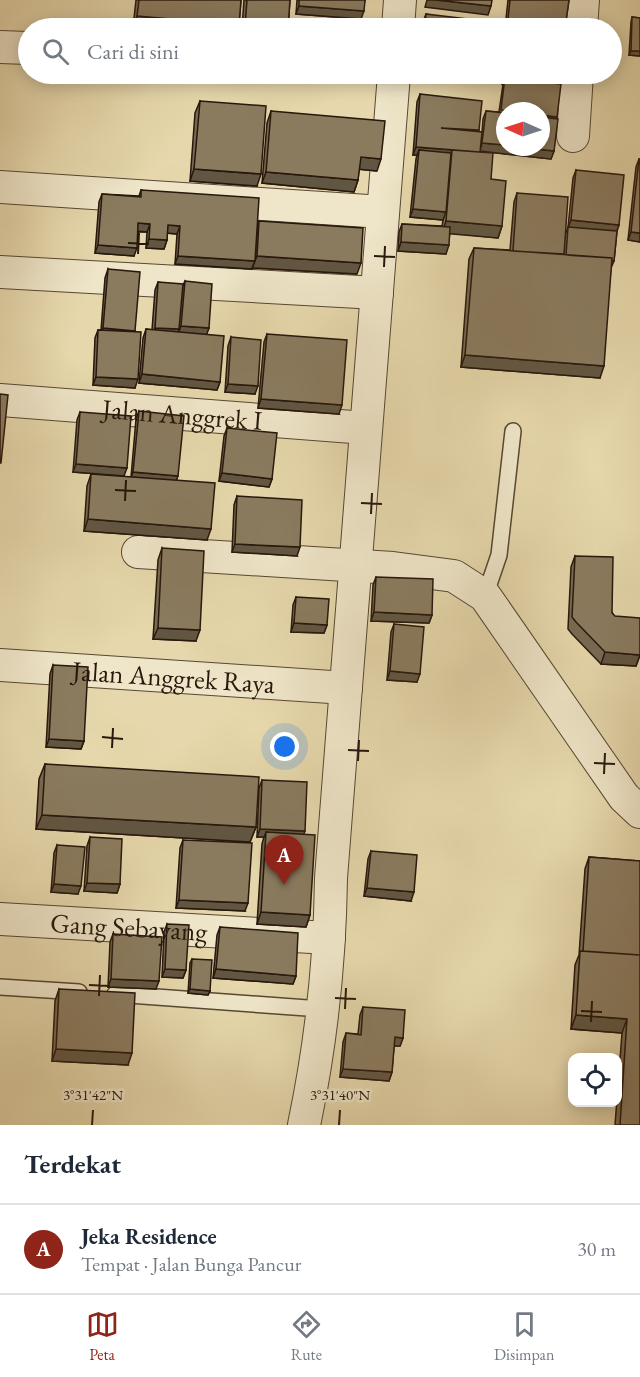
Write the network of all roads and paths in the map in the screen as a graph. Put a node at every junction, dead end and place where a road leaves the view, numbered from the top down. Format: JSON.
{"nodes":[{"id":1,"x":400,"y":0,"type":"edge"},
{"id":2,"x":583,"y":0,"type":"edge"},
{"id":3,"x":399,"y":18,"type":"edge"},
{"id":4,"x":582,"y":18,"type":"edge"},
{"id":5,"x":0,"y":47,"type":"edge"},
{"id":6,"x":18,"y":48,"type":"edge"},
{"id":7,"x":393,"y":84,"type":"edge"},
{"id":8,"x":576,"y":84,"type":"edge"},
{"id":9,"x":573,"y":136,"type":"dead end"},
{"id":10,"x":0,"y":187,"type":"edge"},
{"id":11,"x":383,"y":212,"type":"junction"},
{"id":12,"x":0,"y":272,"type":"edge"},
{"id":13,"x":377,"y":293,"type":"junction"},
{"id":14,"x":0,"y":400,"type":"edge"},
{"id":15,"x":366,"y":428,"type":"junction"},
{"id":16,"x":513,"y":431,"type":"dead end"},
{"id":17,"x":138,"y":552,"type":"dead end"},
{"id":18,"x":356,"y":566,"type":"junction"},
{"id":19,"x":485,"y":596,"type":"junction"},
{"id":20,"x":0,"y":665,"type":"edge"},
{"id":21,"x":346,"y":688,"type":"junction"},
{"id":22,"x":640,"y":812,"type":"edge"},
{"id":23,"x":0,"y":919,"type":"edge"},
{"id":24,"x":329,"y":938,"type":"junction"},
{"id":25,"x":0,"y":987,"type":"edge"},
{"id":26,"x":321,"y":1009,"type":"junction"},
{"id":27,"x":304,"y":1125,"type":"edge"}],
"edges":[{"from":1,"to":3,"type":"street"},
{"from":2,"to":4,"type":"street"},
{"from":5,"to":6,"type":"street"},
{"from":7,"to":11,"type":"street"},
{"from":8,"to":9,"type":"street"},
{"from":10,"to":11,"type":"street"},
{"from":11,"to":13,"type":"street"},
{"from":12,"to":13,"type":"street"},
{"from":13,"to":15,"type":"street"},
{"from":14,"to":15,"type":"street","name":"Jalan Anggrek I"},
{"from":15,"to":18,"type":"street"},
{"from":16,"to":19,"type":"lane"},
{"from":17,"to":18,"type":"street"},
{"from":18,"to":19,"type":"street"},
{"from":18,"to":21,"type":"street"},
{"from":19,"to":22,"type":"street"},
{"from":20,"to":21,"type":"street","name":"Jalan Anggrek Raya"},
{"from":21,"to":24,"type":"street"},
{"from":23,"to":24,"type":"street","name":"Gang Sebayang"},
{"from":24,"to":26,"type":"street"},
{"from":25,"to":26,"type":"lane"},
{"from":26,"to":27,"type":"street"}]}
